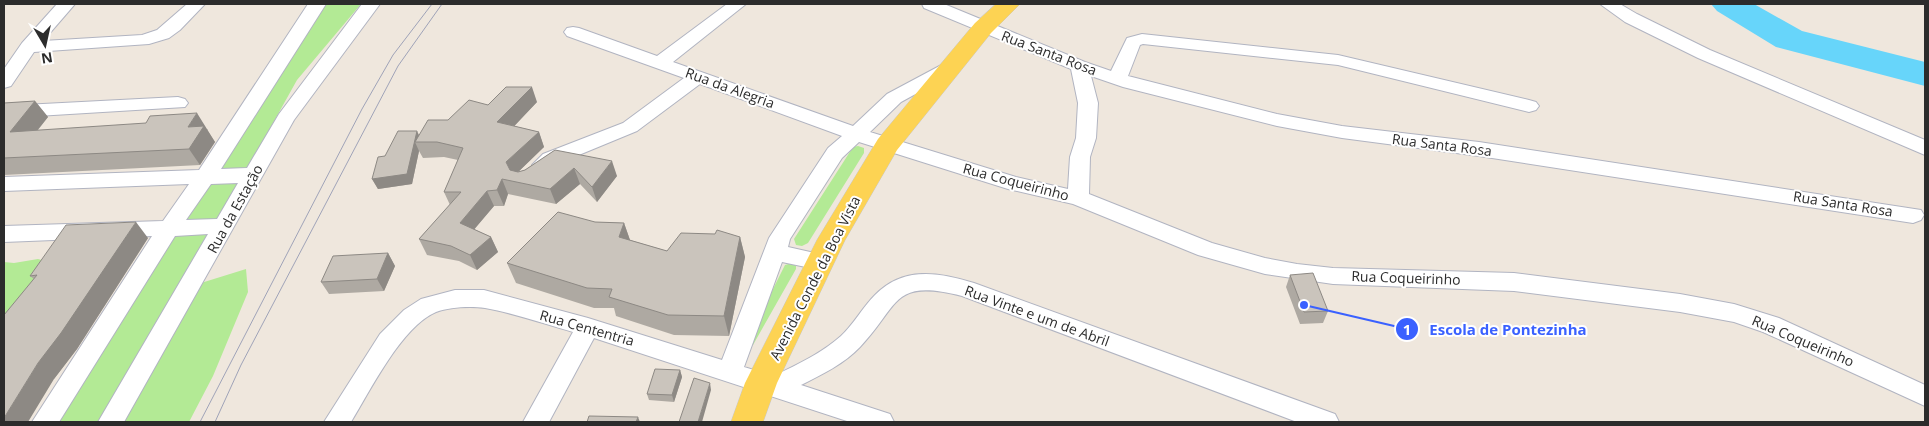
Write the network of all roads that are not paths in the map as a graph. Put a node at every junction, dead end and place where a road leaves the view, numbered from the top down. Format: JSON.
{"nodes":[{"id":1,"x":66,"y":4,"type":"edge"},
{"id":2,"x":196,"y":4,"type":"edge"},
{"id":3,"x":317,"y":4,"type":"edge"},
{"id":4,"x":371,"y":4,"type":"edge"},
{"id":5,"x":737,"y":4,"type":"edge"},
{"id":6,"x":930,"y":4,"type":"edge"},
{"id":7,"x":1009,"y":4,"type":"edge"},
{"id":8,"x":1609,"y":4,"type":"edge"},
{"id":9,"x":983,"y":28,"type":"junction"},
{"id":10,"x":573,"y":32,"type":"dead end"},
{"id":11,"x":28,"y":47,"type":"junction"},
{"id":12,"x":661,"y":62,"type":"junction"},
{"id":13,"x":953,"y":66,"type":"junction"},
{"id":14,"x":1079,"y":66,"type":"junction"},
{"id":15,"x":699,"y":76,"type":"junction"},
{"id":16,"x":1116,"y":79,"type":"junction"},
{"id":17,"x":4,"y":82,"type":"edge"},
{"id":18,"x":178,"y":103,"type":"dead end"},
{"id":19,"x":1529,"y":106,"type":"dead end"},
{"id":20,"x":4,"y":112,"type":"edge"},
{"id":21,"x":855,"y":133,"type":"junction"},
{"id":22,"x":887,"y":145,"type":"junction"},
{"id":23,"x":1925,"y":148,"type":"edge"},
{"id":24,"x":254,"y":174,"type":"junction"},
{"id":25,"x":206,"y":176,"type":"junction"},
{"id":26,"x":524,"y":178,"type":"edge"},
{"id":27,"x":4,"y":184,"type":"edge"},
{"id":28,"x":1078,"y":198,"type":"junction"},
{"id":29,"x":1913,"y":215,"type":"dead end"},
{"id":30,"x":225,"y":226,"type":"junction"},
{"id":31,"x":169,"y":228,"type":"junction"},
{"id":32,"x":4,"y":234,"type":"edge"},
{"id":33,"x":775,"y":252,"type":"junction"},
{"id":34,"x":820,"y":262,"type":"junction"},
{"id":35,"x":588,"y":327,"type":"junction"},
{"id":36,"x":730,"y":372,"type":"junction"},
{"id":37,"x":768,"y":385,"type":"junction"},
{"id":38,"x":1925,"y":396,"type":"edge"},
{"id":39,"x":45,"y":422,"type":"edge"},
{"id":40,"x":111,"y":422,"type":"edge"},
{"id":41,"x":337,"y":422,"type":"edge"},
{"id":42,"x":536,"y":422,"type":"edge"},
{"id":43,"x":747,"y":422,"type":"edge"},
{"id":44,"x":881,"y":422,"type":"edge"},
{"id":45,"x":1326,"y":422,"type":"edge"}],
"edges":[{"from":1,"to":11,"type":"street"},
{"from":2,"to":11,"type":"street"},
{"from":3,"to":25,"type":"street"},
{"from":4,"to":24,"type":"street","name":"Rua da Estação"},
{"from":5,"to":12,"type":"street"},
{"from":6,"to":9,"type":"street","name":"Rua Santa Rosa"},
{"from":7,"to":9,"type":"main road","name":"Avenida Conde da Boa Vista"},
{"from":8,"to":23,"type":"street"},
{"from":9,"to":13,"type":"main road","name":"Avenida Conde da Boa Vista"},
{"from":9,"to":14,"type":"street","name":"Rua Santa Rosa"},
{"from":10,"to":12,"type":"street","name":"Rua da Alegria"},
{"from":11,"to":17,"type":"street"},
{"from":12,"to":15,"type":"street","name":"Rua da Alegria"},
{"from":13,"to":21,"type":"street"},
{"from":13,"to":22,"type":"main road","name":"Avenida Conde da Boa Vista"},
{"from":14,"to":16,"type":"street","name":"Rua Santa Rosa"},
{"from":14,"to":28,"type":"street"},
{"from":15,"to":21,"type":"street","name":"Rua da Alegria"},
{"from":15,"to":26,"type":"street"},
{"from":16,"to":19,"type":"street"},
{"from":16,"to":29,"type":"street","name":"Rua Santa Rosa"},
{"from":18,"to":20,"type":"street"},
{"from":21,"to":22,"type":"street","name":"Rua da Alegria"},
{"from":21,"to":33,"type":"street"},
{"from":22,"to":28,"type":"street","name":"Rua Coqueirinho"},
{"from":22,"to":34,"type":"main road","name":"Avenida Conde da Boa Vista"},
{"from":24,"to":25,"type":"street"},
{"from":24,"to":30,"type":"street","name":"Rua da Estação"},
{"from":25,"to":27,"type":"street"},
{"from":25,"to":31,"type":"street"},
{"from":28,"to":38,"type":"street","name":"Rua Coqueirinho"},
{"from":30,"to":31,"type":"street"},
{"from":30,"to":40,"type":"street","name":"Rua da Estação"},
{"from":31,"to":32,"type":"street"},
{"from":31,"to":39,"type":"street"},
{"from":33,"to":34,"type":"street"},
{"from":33,"to":36,"type":"street"},
{"from":34,"to":37,"type":"main road","name":"Avenida Conde da Boa Vista"},
{"from":35,"to":36,"type":"street","name":"Rua Cententria"},
{"from":35,"to":41,"type":"street","name":"Rua Cententria"},
{"from":35,"to":42,"type":"street"},
{"from":36,"to":37,"type":"street","name":"Rua Cententria"},
{"from":37,"to":43,"type":"main road","name":"Avenida Conde da Boa Vista"},
{"from":37,"to":44,"type":"street","name":"Rua Cententria"},
{"from":37,"to":45,"type":"street","name":"Rua Vinte e um de Abril"}]}
